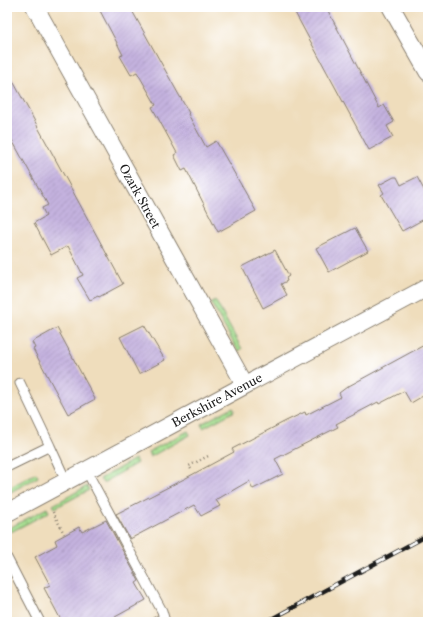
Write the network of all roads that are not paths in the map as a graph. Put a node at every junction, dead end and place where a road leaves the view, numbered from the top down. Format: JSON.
{"nodes":[{"id":1,"x":35,"y":7,"type":"edge"},
{"id":2,"x":391,"y":7,"type":"edge"},
{"id":3,"x":428,"y":72,"type":"edge"},
{"id":4,"x":428,"y":287,"type":"edge"},
{"id":5,"x":20,"y":383,"type":"dead end"},
{"id":6,"x":245,"y":385,"type":"junction"},
{"id":7,"x":50,"y":446,"type":"junction"},
{"id":8,"x":7,"y":467,"type":"edge"},
{"id":9,"x":86,"y":470,"type":"junction"},
{"id":10,"x":66,"y":481,"type":"junction"},
{"id":11,"x":7,"y":513,"type":"edge"},
{"id":12,"x":7,"y":558,"type":"edge"},
{"id":13,"x":40,"y":622,"type":"edge"},
{"id":14,"x":156,"y":622,"type":"edge"}],
"edges":[{"from":1,"to":6,"type":"street","name":"Ozark Street"},
{"from":2,"to":3,"type":"street"},
{"from":4,"to":6,"type":"street","name":"Berkshire Avenue"},
{"from":5,"to":7,"type":"lane"},
{"from":6,"to":9,"type":"street","name":"Berkshire Avenue"},
{"from":7,"to":8,"type":"lane"},
{"from":7,"to":10,"type":"lane"},
{"from":9,"to":10,"type":"street","name":"Berkshire Avenue"},
{"from":9,"to":14,"type":"lane"},
{"from":10,"to":11,"type":"street","name":"Berkshire Avenue"},
{"from":12,"to":13,"type":"lane"}]}
